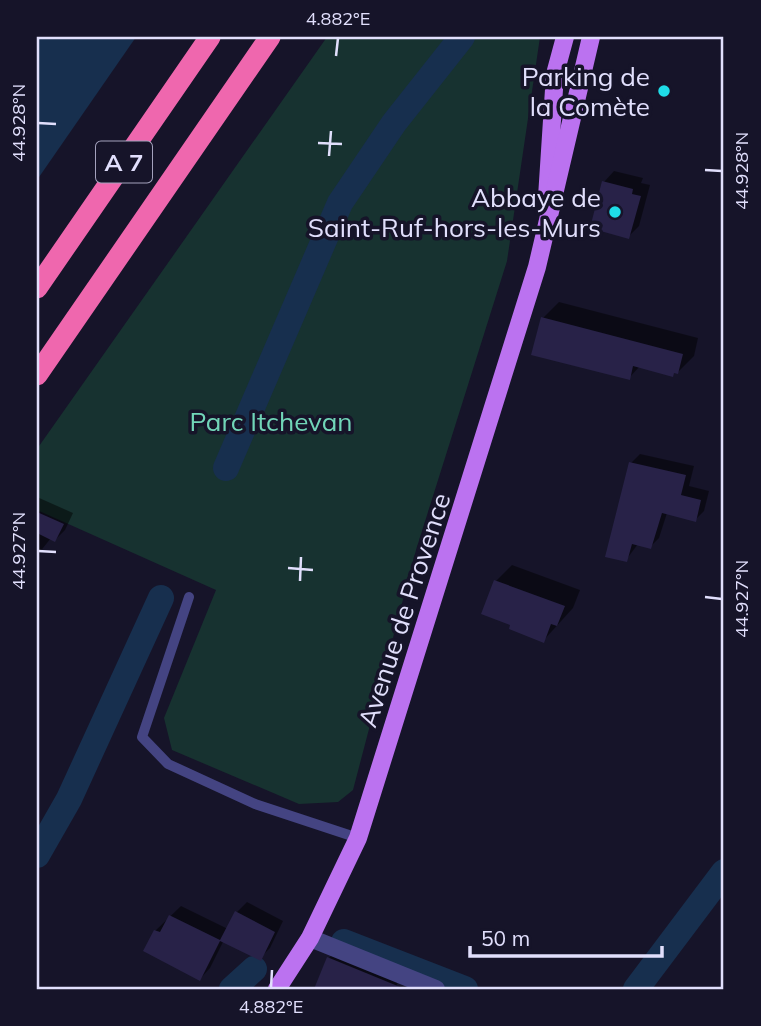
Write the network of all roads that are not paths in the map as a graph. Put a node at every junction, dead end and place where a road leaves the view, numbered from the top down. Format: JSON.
{"nodes":[{"id":1,"x":210,"y":37,"type":"edge"},
{"id":2,"x":271,"y":37,"type":"edge"},
{"id":3,"x":565,"y":37,"type":"edge"},
{"id":4,"x":591,"y":37,"type":"edge"},
{"id":5,"x":547,"y":232,"type":"junction"},
{"id":6,"x":37,"y":288,"type":"edge"},
{"id":7,"x":37,"y":375,"type":"edge"},
{"id":8,"x":189,"y":597,"type":"dead end"},
{"id":9,"x":358,"y":838,"type":"junction"},
{"id":10,"x":310,"y":938,"type":"junction"},
{"id":11,"x":277,"y":989,"type":"edge"},
{"id":12,"x":436,"y":989,"type":"edge"}],
"edges":[{"from":1,"to":6,"type":"highway","number":"A 7"},
{"from":2,"to":7,"type":"highway","number":"A 7"},
{"from":3,"to":5,"type":"main road","name":"Avenue de Provence"},
{"from":4,"to":5,"type":"main road","name":"Avenue de Provence"},
{"from":5,"to":9,"type":"main road","name":"Avenue de Provence"},
{"from":8,"to":9,"type":"lane"},
{"from":9,"to":10,"type":"main road","name":"Avenue de Provence"},
{"from":10,"to":11,"type":"main road","name":"Avenue de Provence"},
{"from":10,"to":12,"type":"street"}]}
